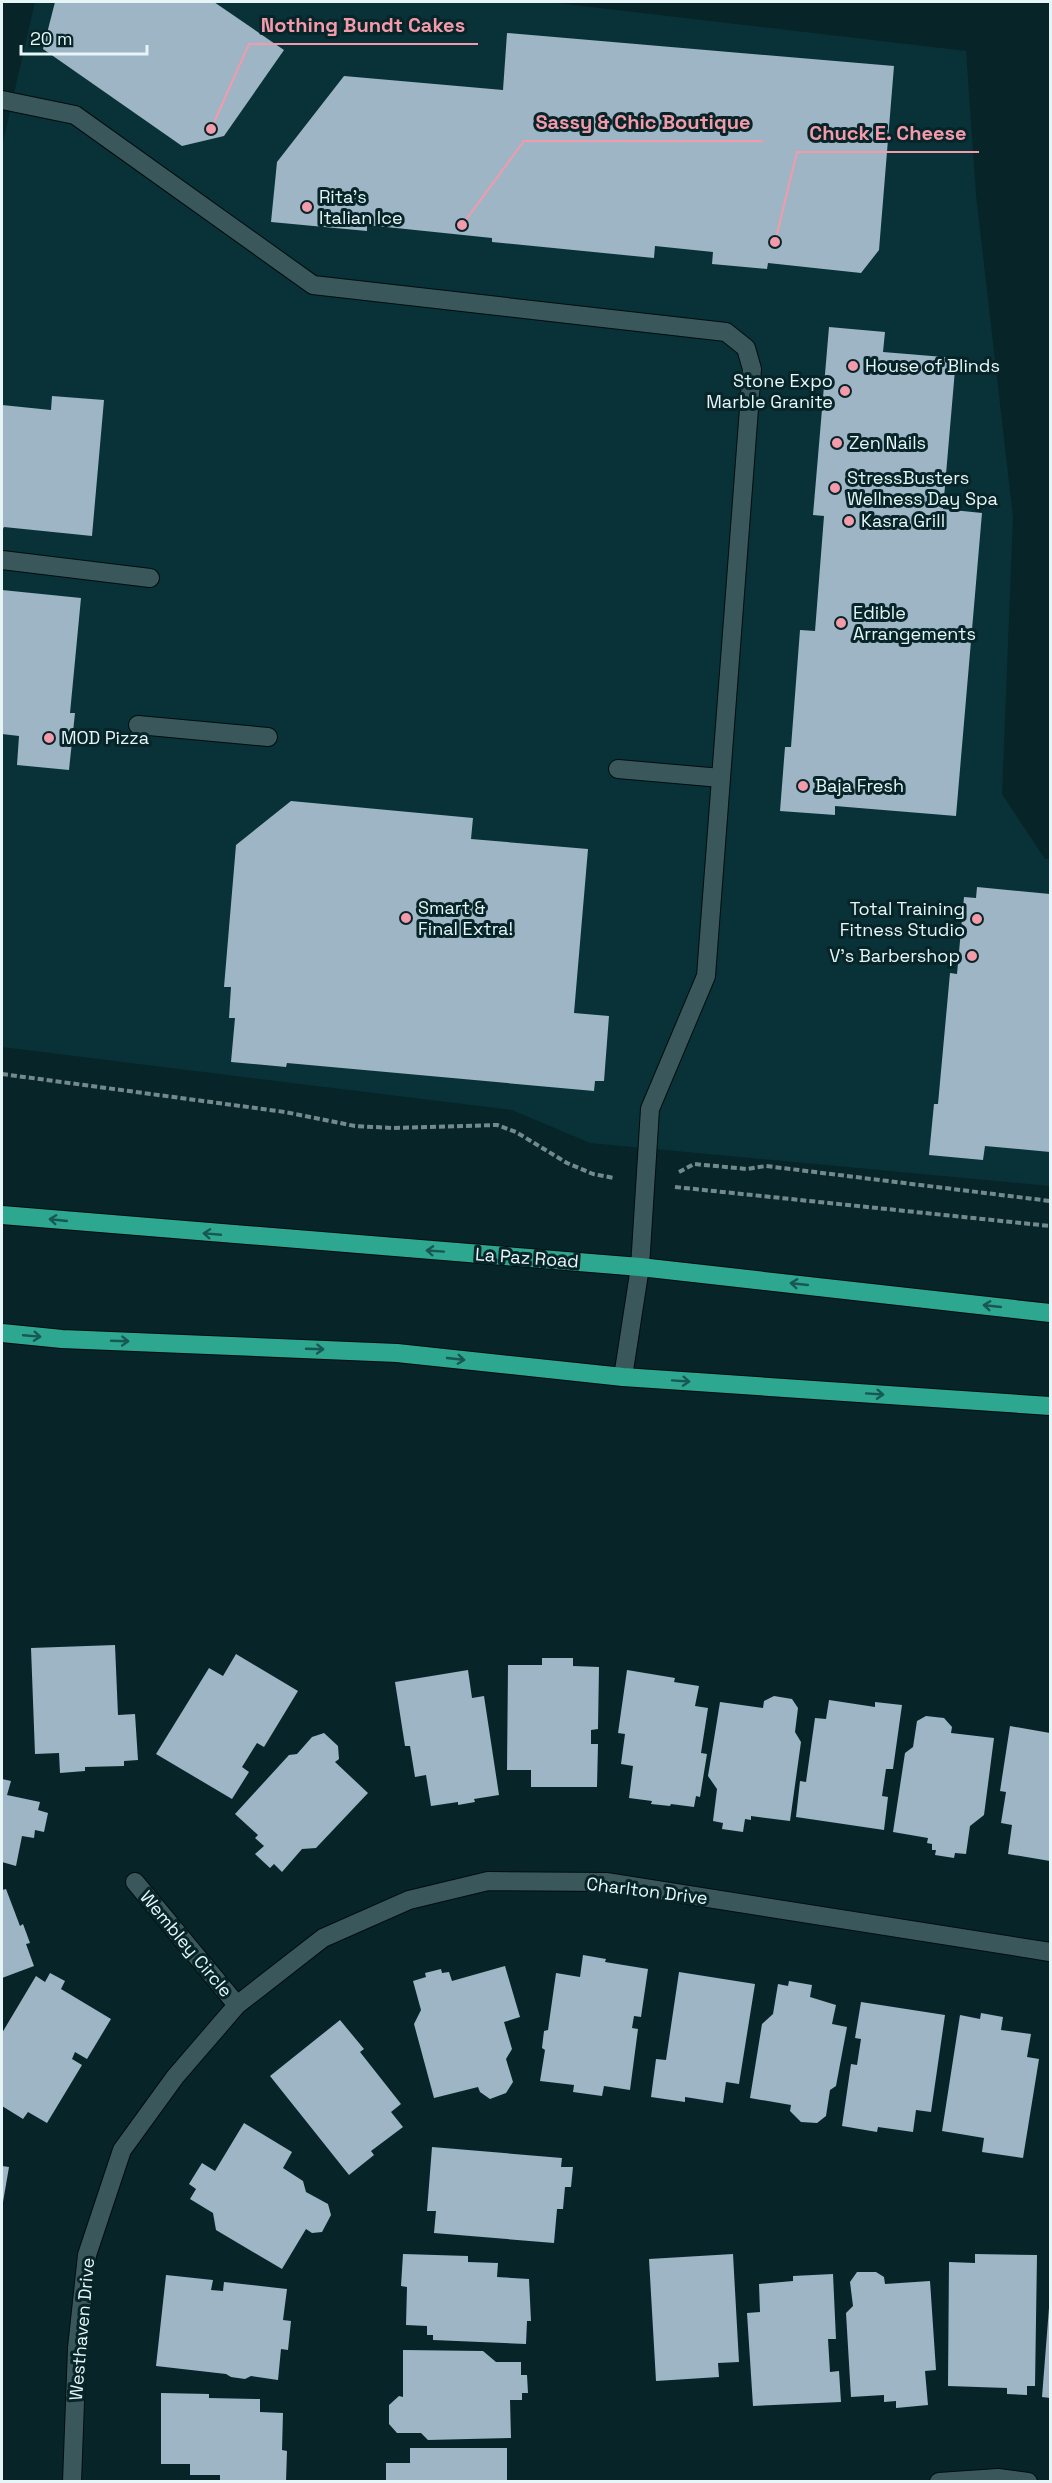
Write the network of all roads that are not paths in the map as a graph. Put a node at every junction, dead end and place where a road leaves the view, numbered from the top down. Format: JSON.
{"nodes":[{"id":1,"x":2,"y":100,"type":"edge"},
{"id":2,"x":2,"y":560,"type":"edge"},
{"id":3,"x":150,"y":578,"type":"dead end"},
{"id":4,"x":138,"y":725,"type":"dead end"},
{"id":5,"x":268,"y":737,"type":"dead end"},
{"id":6,"x":618,"y":769,"type":"dead end"},
{"id":7,"x":721,"y":778,"type":"junction"},
{"id":8,"x":2,"y":1215,"type":"edge"},
{"id":9,"x":639,"y":1267,"type":"junction"},
{"id":10,"x":1050,"y":1313,"type":"edge"},
{"id":11,"x":2,"y":1334,"type":"edge"},
{"id":12,"x":623,"y":1377,"type":"junction"},
{"id":13,"x":1050,"y":1406,"type":"edge"},
{"id":14,"x":135,"y":1882,"type":"dead end"},
{"id":15,"x":1050,"y":1952,"type":"edge"},
{"id":16,"x":237,"y":2005,"type":"junction"},
{"id":17,"x":72,"y":2481,"type":"edge"},
{"id":18,"x":939,"y":2481,"type":"edge"},
{"id":19,"x":1028,"y":2481,"type":"edge"}],
"edges":[{"from":1,"to":7,"type":"street"},
{"from":2,"to":3,"type":"street"},
{"from":4,"to":5,"type":"street"},
{"from":6,"to":7,"type":"street"},
{"from":7,"to":9,"type":"street"},
{"from":9,"to":8,"type":"main road","name":"La Paz Road","one_way":true},
{"from":10,"to":9,"type":"main road","name":"La Paz Road","one_way":true},
{"from":9,"to":12,"type":"street"},
{"from":11,"to":12,"type":"main road","one_way":true},
{"from":12,"to":13,"type":"main road","one_way":true},
{"from":14,"to":16,"type":"street","name":"Wembley Circle"},
{"from":15,"to":16,"type":"street","name":"Charlton Drive"},
{"from":16,"to":17,"type":"street","name":"Westhaven Drive"},
{"from":18,"to":19,"type":"street"}]}
